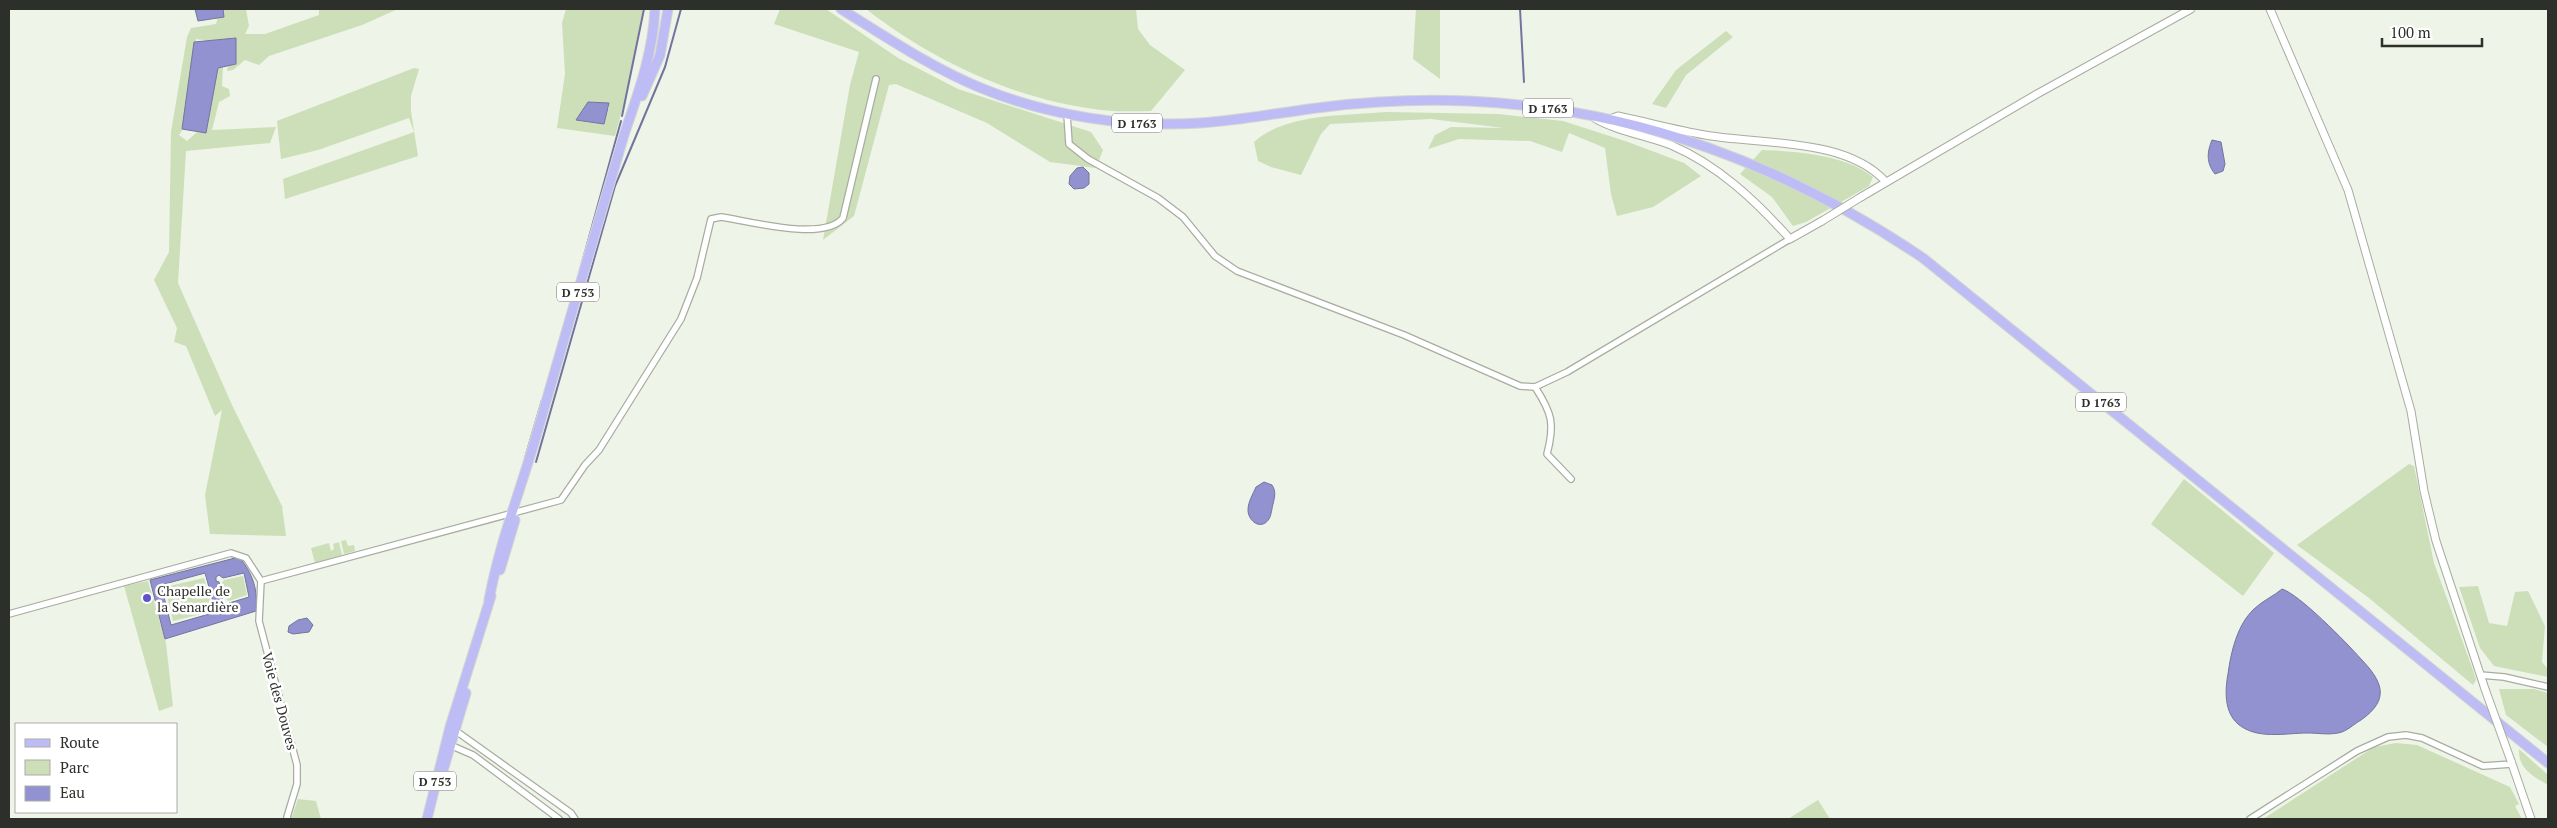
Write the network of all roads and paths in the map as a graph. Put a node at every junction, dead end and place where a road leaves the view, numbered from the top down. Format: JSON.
{"nodes":[{"id":1,"x":655,"y":9,"type":"edge"},
{"id":2,"x":668,"y":9,"type":"edge"},
{"id":3,"x":842,"y":9,"type":"edge"},
{"id":4,"x":852,"y":9,"type":"edge"},
{"id":5,"x":2191,"y":9,"type":"edge"},
{"id":6,"x":2270,"y":9,"type":"edge"},
{"id":7,"x":884,"y":36,"type":"junction"},
{"id":8,"x":876,"y":79,"type":"dead end"},
{"id":9,"x":1067,"y":114,"type":"junction"},
{"id":10,"x":1592,"y":116,"type":"junction"},
{"id":11,"x":1610,"y":119,"type":"junction"},
{"id":12,"x":624,"y":135,"type":"junction"},
{"id":13,"x":1886,"y":182,"type":"junction"},
{"id":14,"x":1790,"y":239,"type":"junction"},
{"id":15,"x":1535,"y":387,"type":"junction"},
{"id":16,"x":1571,"y":480,"type":"dead end"},
{"id":17,"x":514,"y":511,"type":"junction"},
{"id":18,"x":261,"y":581,"type":"junction"},
{"id":19,"x":9,"y":614,"type":"edge"},
{"id":20,"x":484,"y":620,"type":"junction"},
{"id":21,"x":2480,"y":675,"type":"junction"},
{"id":22,"x":2548,"y":687,"type":"edge"},
{"id":23,"x":456,"y":731,"type":"junction"},
{"id":24,"x":449,"y":744,"type":"junction"},
{"id":25,"x":2511,"y":762,"type":"junction"},
{"id":26,"x":2548,"y":763,"type":"edge"},
{"id":27,"x":287,"y":818,"type":"edge"},
{"id":28,"x":427,"y":819,"type":"edge"},
{"id":29,"x":559,"y":819,"type":"edge"},
{"id":30,"x":575,"y":819,"type":"edge"},
{"id":31,"x":2250,"y":819,"type":"edge"},
{"id":32,"x":2531,"y":819,"type":"edge"}],
"edges":[{"from":1,"to":12,"type":"main road","number":"D 753"},
{"from":2,"to":12,"type":"main road","number":"D 753"},
{"from":3,"to":7,"type":"main road","number":"D 1763"},
{"from":4,"to":7,"type":"main road","number":"D 1763"},
{"from":5,"to":13,"type":"street"},
{"from":6,"to":21,"type":"street"},
{"from":7,"to":9,"type":"main road","number":"D 1763"},
{"from":8,"to":17,"type":"street"},
{"from":9,"to":10,"type":"main road","number":"D 1763"},
{"from":9,"to":15,"type":"street"},
{"from":10,"to":11,"type":"main road","number":"D 1763"},
{"from":10,"to":14,"type":"street"},
{"from":11,"to":13,"type":"street"},
{"from":11,"to":26,"type":"main road","number":"D 1763"},
{"from":12,"to":17,"type":"main road","number":"D 753"},
{"from":13,"to":14,"type":"street","bridge":true},
{"from":14,"to":15,"type":"street"},
{"from":15,"to":16,"type":"street"},
{"from":17,"to":18,"type":"street"},
{"from":17,"to":20,"type":"main road","number":"D 753"},
{"from":18,"to":19,"type":"street"},
{"from":18,"to":27,"type":"street","name":"Voie des Douves"},
{"from":20,"to":23,"type":"main road","number":"D 753"},
{"from":20,"to":24,"type":"main road","number":"D 753"},
{"from":21,"to":22,"type":"street"},
{"from":21,"to":25,"type":"street","bridge":true},
{"from":23,"to":24,"type":"main road","number":"D 753"},
{"from":23,"to":30,"type":"street"},
{"from":24,"to":28,"type":"main road","number":"D 753"},
{"from":24,"to":29,"type":"street"},
{"from":25,"to":31,"type":"street"},
{"from":25,"to":32,"type":"street"}]}
